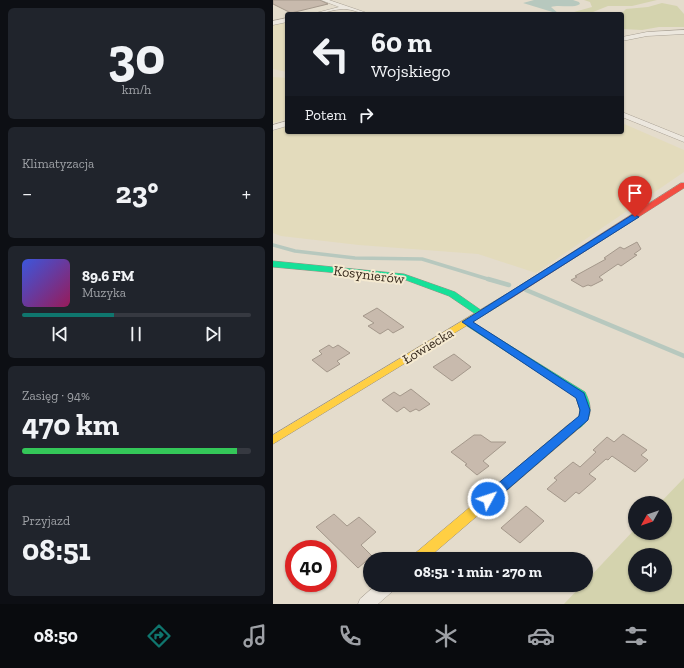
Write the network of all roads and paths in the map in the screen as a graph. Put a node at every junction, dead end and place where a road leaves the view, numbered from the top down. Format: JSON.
{"nodes":[{"id":1,"x":324,"y":0,"type":"edge"},
{"id":2,"x":345,"y":7,"type":"junction"},
{"id":3,"x":324,"y":12,"type":"edge"},
{"id":4,"x":361,"y":12,"type":"edge"},
{"id":5,"x":285,"y":20,"type":"edge"},
{"id":6,"x":273,"y":23,"type":"edge"},
{"id":7,"x":684,"y":32,"type":"edge"},
{"id":8,"x":624,"y":39,"type":"edge"},
{"id":9,"x":624,"y":115,"type":"edge"},
{"id":10,"x":285,"y":124,"type":"edge"},
{"id":11,"x":273,"y":128,"type":"edge"},
{"id":12,"x":684,"y":140,"type":"edge"},
{"id":13,"x":684,"y":185,"type":"edge"},
{"id":14,"x":273,"y":264,"type":"edge"},
{"id":15,"x":480,"y":314,"type":"junction"},
{"id":16,"x":467,"y":322,"type":"junction"},
{"id":17,"x":273,"y":440,"type":"edge"},
{"id":18,"x":427,"y":552,"type":"edge"},
{"id":19,"x":380,"y":592,"type":"edge"},
{"id":20,"x":366,"y":604,"type":"edge"}],
"edges":[{"from":1,"to":2,"type":"street"},
{"from":2,"to":3,"type":"street"},
{"from":2,"to":4,"type":"street"},
{"from":5,"to":6,"type":"street"},
{"from":7,"to":8,"type":"street"},
{"from":9,"to":12,"type":"street"},
{"from":10,"to":11,"type":"street"},
{"from":13,"to":15,"type":"street","name":"Łowiecka"},
{"from":14,"to":15,"type":"street","name":"Kosynierów"},
{"from":15,"to":16,"type":"street","name":"Łowiecka"},
{"from":16,"to":17,"type":"street","name":"Łowiecka"},
{"from":16,"to":18,"type":"street"},
{"from":19,"to":20,"type":"street"}]}
